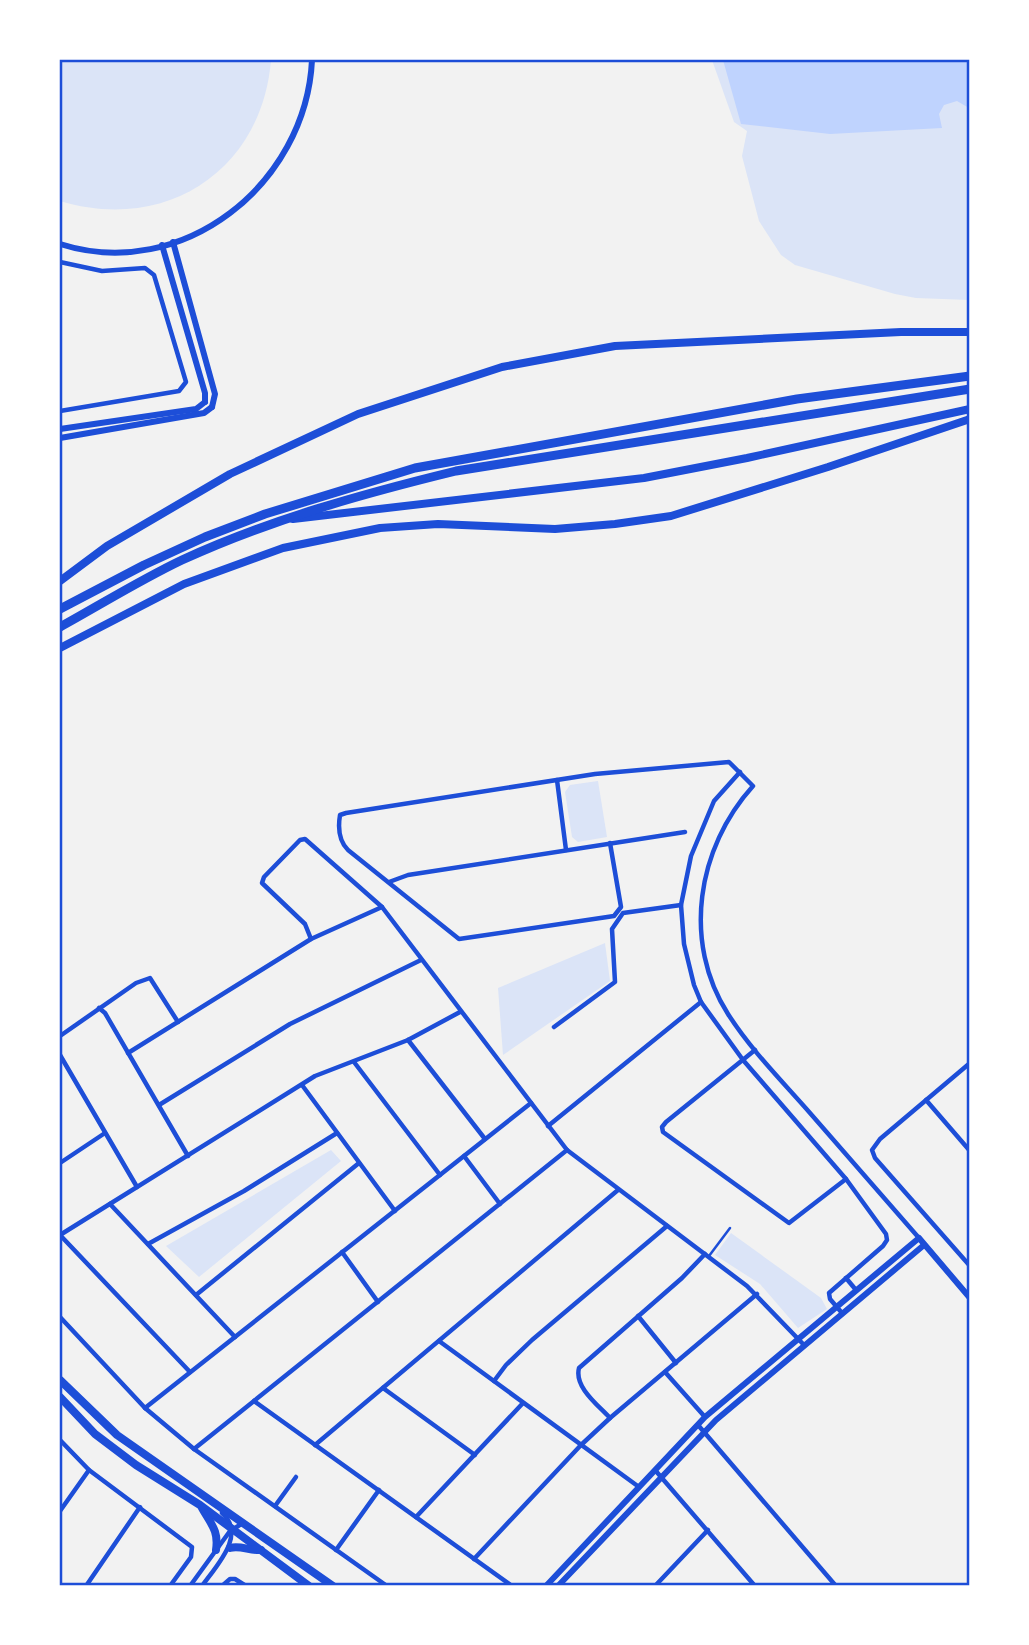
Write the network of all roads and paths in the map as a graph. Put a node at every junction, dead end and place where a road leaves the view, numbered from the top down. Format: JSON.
{"nodes":[{"id":1,"x":312,"y":60,"type":"edge"},
{"id":2,"x":173,"y":242,"type":"junction"},
{"id":3,"x":60,"y":243,"type":"edge"},
{"id":4,"x":162,"y":245,"type":"junction"},
{"id":5,"x":60,"y":262,"type":"edge"},
{"id":6,"x":970,"y":332,"type":"edge"},
{"id":7,"x":970,"y":376,"type":"edge"},
{"id":8,"x":970,"y":389,"type":"edge"},
{"id":9,"x":205,"y":402,"type":"junction"},
{"id":10,"x":212,"y":407,"type":"junction"},
{"id":11,"x":970,"y":409,"type":"edge"},
{"id":12,"x":60,"y":411,"type":"edge"},
{"id":13,"x":970,"y":419,"type":"edge"},
{"id":14,"x":60,"y":429,"type":"edge"},
{"id":15,"x":60,"y":438,"type":"edge"},
{"id":16,"x":277,"y":521,"type":"junction"},
{"id":17,"x":60,"y":581,"type":"edge"},
{"id":18,"x":60,"y":609,"type":"edge"},
{"id":19,"x":60,"y":627,"type":"edge"},
{"id":20,"x":60,"y":648,"type":"edge"},
{"id":21,"x":740,"y":772,"type":"junction"},
{"id":22,"x":556,"y":780,"type":"junction"},
{"id":23,"x":685,"y":832,"type":"dead end"},
{"id":24,"x":610,"y":843,"type":"junction"},
{"id":25,"x":566,"y":850,"type":"junction"},
{"id":26,"x":389,"y":882,"type":"junction"},
{"id":27,"x":681,"y":905,"type":"junction"},
{"id":28,"x":382,"y":907,"type":"junction"},
{"id":29,"x":312,"y":939,"type":"junction"},
{"id":30,"x":421,"y":960,"type":"junction"},
{"id":31,"x":701,"y":1002,"type":"junction"},
{"id":32,"x":99,"y":1009,"type":"junction"},
{"id":33,"x":460,"y":1012,"type":"junction"},
{"id":34,"x":178,"y":1023,"type":"junction"},
{"id":35,"x":554,"y":1027,"type":"dead end"},
{"id":36,"x":60,"y":1035,"type":"edge"},
{"id":37,"x":408,"y":1040,"type":"junction"},
{"id":38,"x":755,"y":1050,"type":"junction"},
{"id":39,"x":128,"y":1053,"type":"junction"},
{"id":40,"x":60,"y":1055,"type":"edge"},
{"id":41,"x":743,"y":1060,"type":"junction"},
{"id":42,"x":354,"y":1062,"type":"junction"},
{"id":43,"x":970,"y":1063,"type":"edge"},
{"id":44,"x":302,"y":1085,"type":"junction"},
{"id":45,"x":926,"y":1100,"type":"junction"},
{"id":46,"x":531,"y":1103,"type":"junction"},
{"id":47,"x":159,"y":1105,"type":"junction"},
{"id":48,"x":548,"y":1126,"type":"junction"},
{"id":49,"x":105,"y":1133,"type":"junction"},
{"id":50,"x":337,"y":1133,"type":"junction"},
{"id":51,"x":485,"y":1139,"type":"junction"},
{"id":52,"x":567,"y":1150,"type":"junction"},
{"id":53,"x":970,"y":1151,"type":"edge"},
{"id":54,"x":188,"y":1156,"type":"junction"},
{"id":55,"x":464,"y":1156,"type":"junction"},
{"id":56,"x":60,"y":1163,"type":"edge"},
{"id":57,"x":359,"y":1163,"type":"junction"},
{"id":58,"x":440,"y":1175,"type":"junction"},
{"id":59,"x":846,"y":1179,"type":"junction"},
{"id":60,"x":138,"y":1187,"type":"junction"},
{"id":61,"x":618,"y":1190,"type":"junction"},
{"id":62,"x":110,"y":1204,"type":"junction"},
{"id":63,"x":500,"y":1204,"type":"junction"},
{"id":64,"x":395,"y":1210,"type":"junction"},
{"id":65,"x":667,"y":1226,"type":"junction"},
{"id":66,"x":730,"y":1228,"type":"dead end"},
{"id":67,"x":60,"y":1235,"type":"edge"},
{"id":68,"x":919,"y":1238,"type":"junction"},
{"id":69,"x":148,"y":1244,"type":"junction"},
{"id":70,"x":924,"y":1245,"type":"junction"},
{"id":71,"x":342,"y":1252,"type":"junction"},
{"id":72,"x":707,"y":1255,"type":"junction"},
{"id":73,"x":970,"y":1266,"type":"edge"},
{"id":74,"x":846,"y":1278,"type":"junction"},
{"id":75,"x":856,"y":1290,"type":"junction"},
{"id":76,"x":757,"y":1294,"type":"junction"},
{"id":77,"x":196,"y":1295,"type":"junction"},
{"id":78,"x":970,"y":1298,"type":"edge"},
{"id":79,"x":378,"y":1302,"type":"junction"},
{"id":80,"x":836,"y":1307,"type":"junction"},
{"id":81,"x":842,"y":1313,"type":"junction"},
{"id":82,"x":638,"y":1316,"type":"junction"},
{"id":83,"x":60,"y":1317,"type":"edge"},
{"id":84,"x":234,"y":1337,"type":"junction"},
{"id":85,"x":798,"y":1338,"type":"junction"},
{"id":86,"x":439,"y":1341,"type":"junction"},
{"id":87,"x":804,"y":1345,"type":"junction"},
{"id":88,"x":676,"y":1363,"type":"junction"},
{"id":89,"x":190,"y":1372,"type":"junction"},
{"id":90,"x":665,"y":1372,"type":"junction"},
{"id":91,"x":60,"y":1380,"type":"edge"},
{"id":92,"x":494,"y":1381,"type":"junction"},
{"id":93,"x":383,"y":1388,"type":"junction"},
{"id":94,"x":60,"y":1397,"type":"edge"},
{"id":95,"x":254,"y":1401,"type":"junction"},
{"id":96,"x":523,"y":1403,"type":"junction"},
{"id":97,"x":145,"y":1408,"type":"junction"},
{"id":98,"x":705,"y":1417,"type":"junction"},
{"id":99,"x":610,"y":1418,"type":"junction"},
{"id":100,"x":698,"y":1425,"type":"junction"},
{"id":101,"x":704,"y":1433,"type":"junction"},
{"id":102,"x":60,"y":1440,"type":"edge"},
{"id":103,"x":315,"y":1445,"type":"junction"},
{"id":104,"x":581,"y":1445,"type":"junction"},
{"id":105,"x":194,"y":1449,"type":"junction"},
{"id":106,"x":475,"y":1455,"type":"junction"},
{"id":107,"x":160,"y":1465,"type":"junction"},
{"id":108,"x":89,"y":1471,"type":"junction"},
{"id":109,"x":655,"y":1471,"type":"junction"},
{"id":110,"x":661,"y":1477,"type":"junction"},
{"id":111,"x":296,"y":1478,"type":"dead end"},
{"id":112,"x":639,"y":1487,"type":"junction"},
{"id":113,"x":379,"y":1490,"type":"junction"},
{"id":114,"x":200,"y":1505,"type":"junction"},
{"id":115,"x":275,"y":1506,"type":"junction"},
{"id":116,"x":140,"y":1507,"type":"junction"},
{"id":117,"x":60,"y":1511,"type":"edge"},
{"id":118,"x":416,"y":1517,"type":"junction"},
{"id":119,"x":244,"y":1522,"type":"junction"},
{"id":120,"x":231,"y":1528,"type":"junction"},
{"id":121,"x":708,"y":1530,"type":"junction"},
{"id":122,"x":230,"y":1548,"type":"junction"},
{"id":123,"x":216,"y":1550,"type":"junction"},
{"id":124,"x":261,"y":1550,"type":"junction"},
{"id":125,"x":336,"y":1550,"type":"junction"},
{"id":126,"x":474,"y":1559,"type":"junction"},
{"id":127,"x":831,"y":1580,"type":"junction"},
{"id":128,"x":753,"y":1585,"type":"edge"},
{"id":129,"x":86,"y":1586,"type":"edge"},
{"id":130,"x":170,"y":1586,"type":"edge"},
{"id":131,"x":190,"y":1586,"type":"edge"},
{"id":132,"x":202,"y":1586,"type":"edge"},
{"id":133,"x":222,"y":1586,"type":"edge"},
{"id":134,"x":246,"y":1586,"type":"edge"},
{"id":135,"x":309,"y":1586,"type":"edge"},
{"id":136,"x":333,"y":1586,"type":"edge"},
{"id":137,"x":387,"y":1586,"type":"edge"},
{"id":138,"x":513,"y":1586,"type":"edge"},
{"id":139,"x":546,"y":1586,"type":"edge"},
{"id":140,"x":558,"y":1586,"type":"edge"},
{"id":141,"x":655,"y":1586,"type":"edge"},
{"id":142,"x":825,"y":1586,"type":"edge"},
{"id":143,"x":836,"y":1586,"type":"edge"}],
"edges":[{"from":1,"to":2,"type":"street"},
{"from":2,"to":4,"type":"street"},
{"from":2,"to":10,"type":"street"},
{"from":3,"to":4,"type":"street"},
{"from":4,"to":9,"type":"street"},
{"from":5,"to":12,"type":"street"},
{"from":6,"to":17,"type":"main road"},
{"from":7,"to":18,"type":"highway"},
{"from":8,"to":16,"type":"highway"},
{"from":9,"to":10,"type":"street"},
{"from":9,"to":14,"type":"street"},
{"from":10,"to":15,"type":"street"},
{"from":11,"to":16,"type":"main road"},
{"from":13,"to":20,"type":"main road"},
{"from":16,"to":19,"type":"highway"},
{"from":21,"to":22,"type":"street"},
{"from":21,"to":27,"type":"street"},
{"from":21,"to":38,"type":"street"},
{"from":22,"to":25,"type":"street"},
{"from":22,"to":26,"type":"street"},
{"from":23,"to":24,"type":"street"},
{"from":24,"to":25,"type":"street"},
{"from":24,"to":26,"type":"street"},
{"from":25,"to":26,"type":"street"},
{"from":27,"to":31,"type":"street"},
{"from":27,"to":35,"type":"street"},
{"from":28,"to":29,"type":"street"},
{"from":28,"to":29,"type":"street"},
{"from":28,"to":30,"type":"street"},
{"from":29,"to":34,"type":"street"},
{"from":30,"to":33,"type":"street"},
{"from":30,"to":47,"type":"street"},
{"from":31,"to":41,"type":"street"},
{"from":31,"to":48,"type":"street"},
{"from":32,"to":34,"type":"street"},
{"from":32,"to":36,"type":"street"},
{"from":32,"to":39,"type":"street"},
{"from":33,"to":37,"type":"street"},
{"from":33,"to":46,"type":"street"},
{"from":34,"to":39,"type":"street"},
{"from":37,"to":42,"type":"street"},
{"from":37,"to":51,"type":"street"},
{"from":38,"to":41,"type":"street"},
{"from":38,"to":68,"type":"street"},
{"from":39,"to":47,"type":"street"},
{"from":40,"to":49,"type":"street"},
{"from":41,"to":59,"type":"street"},
{"from":41,"to":59,"type":"street"},
{"from":42,"to":44,"type":"street"},
{"from":42,"to":58,"type":"street"},
{"from":43,"to":45,"type":"street"},
{"from":44,"to":50,"type":"street"},
{"from":44,"to":54,"type":"street"},
{"from":45,"to":53,"type":"street"},
{"from":45,"to":73,"type":"street"},
{"from":46,"to":48,"type":"street"},
{"from":46,"to":51,"type":"street"},
{"from":47,"to":54,"type":"street"},
{"from":48,"to":52,"type":"street"},
{"from":49,"to":56,"type":"street"},
{"from":49,"to":60,"type":"street"},
{"from":50,"to":57,"type":"street"},
{"from":50,"to":69,"type":"street"},
{"from":51,"to":55,"type":"street"},
{"from":52,"to":61,"type":"street"},
{"from":52,"to":63,"type":"street"},
{"from":54,"to":60,"type":"street"},
{"from":55,"to":58,"type":"street"},
{"from":55,"to":63,"type":"street"},
{"from":57,"to":64,"type":"street"},
{"from":57,"to":77,"type":"street"},
{"from":58,"to":64,"type":"street"},
{"from":59,"to":74,"type":"street"},
{"from":60,"to":62,"type":"street"},
{"from":61,"to":65,"type":"street"},
{"from":61,"to":86,"type":"street"},
{"from":62,"to":67,"type":"street"},
{"from":62,"to":69,"type":"street"},
{"from":63,"to":79,"type":"street"},
{"from":64,"to":71,"type":"street"},
{"from":65,"to":72,"type":"street"},
{"from":65,"to":92,"type":"street"},
{"from":66,"to":72,"type":"lane"},
{"from":67,"to":89,"type":"street"},
{"from":68,"to":70,"type":"street"},
{"from":68,"to":75,"type":"street"},
{"from":69,"to":77,"type":"street"},
{"from":70,"to":78,"type":"street"},
{"from":70,"to":81,"type":"street"},
{"from":71,"to":79,"type":"street"},
{"from":71,"to":84,"type":"street"},
{"from":72,"to":76,"type":"street"},
{"from":72,"to":82,"type":"street"},
{"from":74,"to":75,"type":"street"},
{"from":74,"to":80,"type":"street"},
{"from":75,"to":80,"type":"street"},
{"from":76,"to":85,"type":"street"},
{"from":76,"to":88,"type":"street"},
{"from":77,"to":84,"type":"street"},
{"from":79,"to":95,"type":"street"},
{"from":80,"to":81,"type":"street"},
{"from":80,"to":85,"type":"street"},
{"from":81,"to":87,"type":"street"},
{"from":82,"to":88,"type":"street"},
{"from":82,"to":99,"type":"street"},
{"from":83,"to":97,"type":"street"},
{"from":84,"to":89,"type":"street"},
{"from":85,"to":87,"type":"street"},
{"from":85,"to":98,"type":"street"},
{"from":86,"to":92,"type":"street"},
{"from":86,"to":93,"type":"street"},
{"from":87,"to":101,"type":"street"},
{"from":88,"to":90,"type":"street"},
{"from":89,"to":97,"type":"street"},
{"from":90,"to":98,"type":"street"},
{"from":90,"to":99,"type":"street"},
{"from":91,"to":107,"type":"main road"},
{"from":92,"to":96,"type":"street"},
{"from":93,"to":103,"type":"street"},
{"from":93,"to":106,"type":"street"},
{"from":94,"to":114,"type":"main road"},
{"from":95,"to":103,"type":"street"},
{"from":95,"to":105,"type":"street"},
{"from":96,"to":104,"type":"street"},
{"from":96,"to":106,"type":"street"},
{"from":97,"to":105,"type":"street"},
{"from":98,"to":100,"type":"street"},
{"from":99,"to":104,"type":"street"},
{"from":100,"to":101,"type":"street"},
{"from":100,"to":109,"type":"street"},
{"from":101,"to":110,"type":"street"},
{"from":101,"to":127,"type":"street"},
{"from":102,"to":108,"type":"street"},
{"from":103,"to":113,"type":"street"},
{"from":104,"to":112,"type":"street"},
{"from":104,"to":126,"type":"street"},
{"from":105,"to":115,"type":"street"},
{"from":106,"to":118,"type":"street"},
{"from":107,"to":119,"type":"main road"},
{"from":107,"to":120,"type":"street"},
{"from":108,"to":116,"type":"street"},
{"from":108,"to":117,"type":"street"},
{"from":109,"to":110,"type":"street"},
{"from":109,"to":112,"type":"street"},
{"from":110,"to":121,"type":"street"},
{"from":110,"to":140,"type":"street"},
{"from":111,"to":115,"type":"street"},
{"from":112,"to":139,"type":"street"},
{"from":113,"to":118,"type":"street"},
{"from":113,"to":125,"type":"street"},
{"from":114,"to":120,"type":"main road"},
{"from":114,"to":123,"type":"main road"},
{"from":115,"to":125,"type":"street"},
{"from":116,"to":129,"type":"street"},
{"from":116,"to":130,"type":"street"},
{"from":118,"to":126,"type":"street"},
{"from":119,"to":120,"type":"street"},
{"from":119,"to":136,"type":"main road"},
{"from":120,"to":122,"type":"street"},
{"from":120,"to":123,"type":"street"},
{"from":120,"to":124,"type":"main road"},
{"from":121,"to":128,"type":"street"},
{"from":121,"to":141,"type":"street"},
{"from":122,"to":124,"type":"main road"},
{"from":122,"to":132,"type":"street"},
{"from":123,"to":131,"type":"street"},
{"from":124,"to":135,"type":"main road"},
{"from":125,"to":137,"type":"street"},
{"from":126,"to":138,"type":"street"},
{"from":127,"to":142,"type":"street"},
{"from":127,"to":143,"type":"street"},
{"from":133,"to":134,"type":"street"}]}
